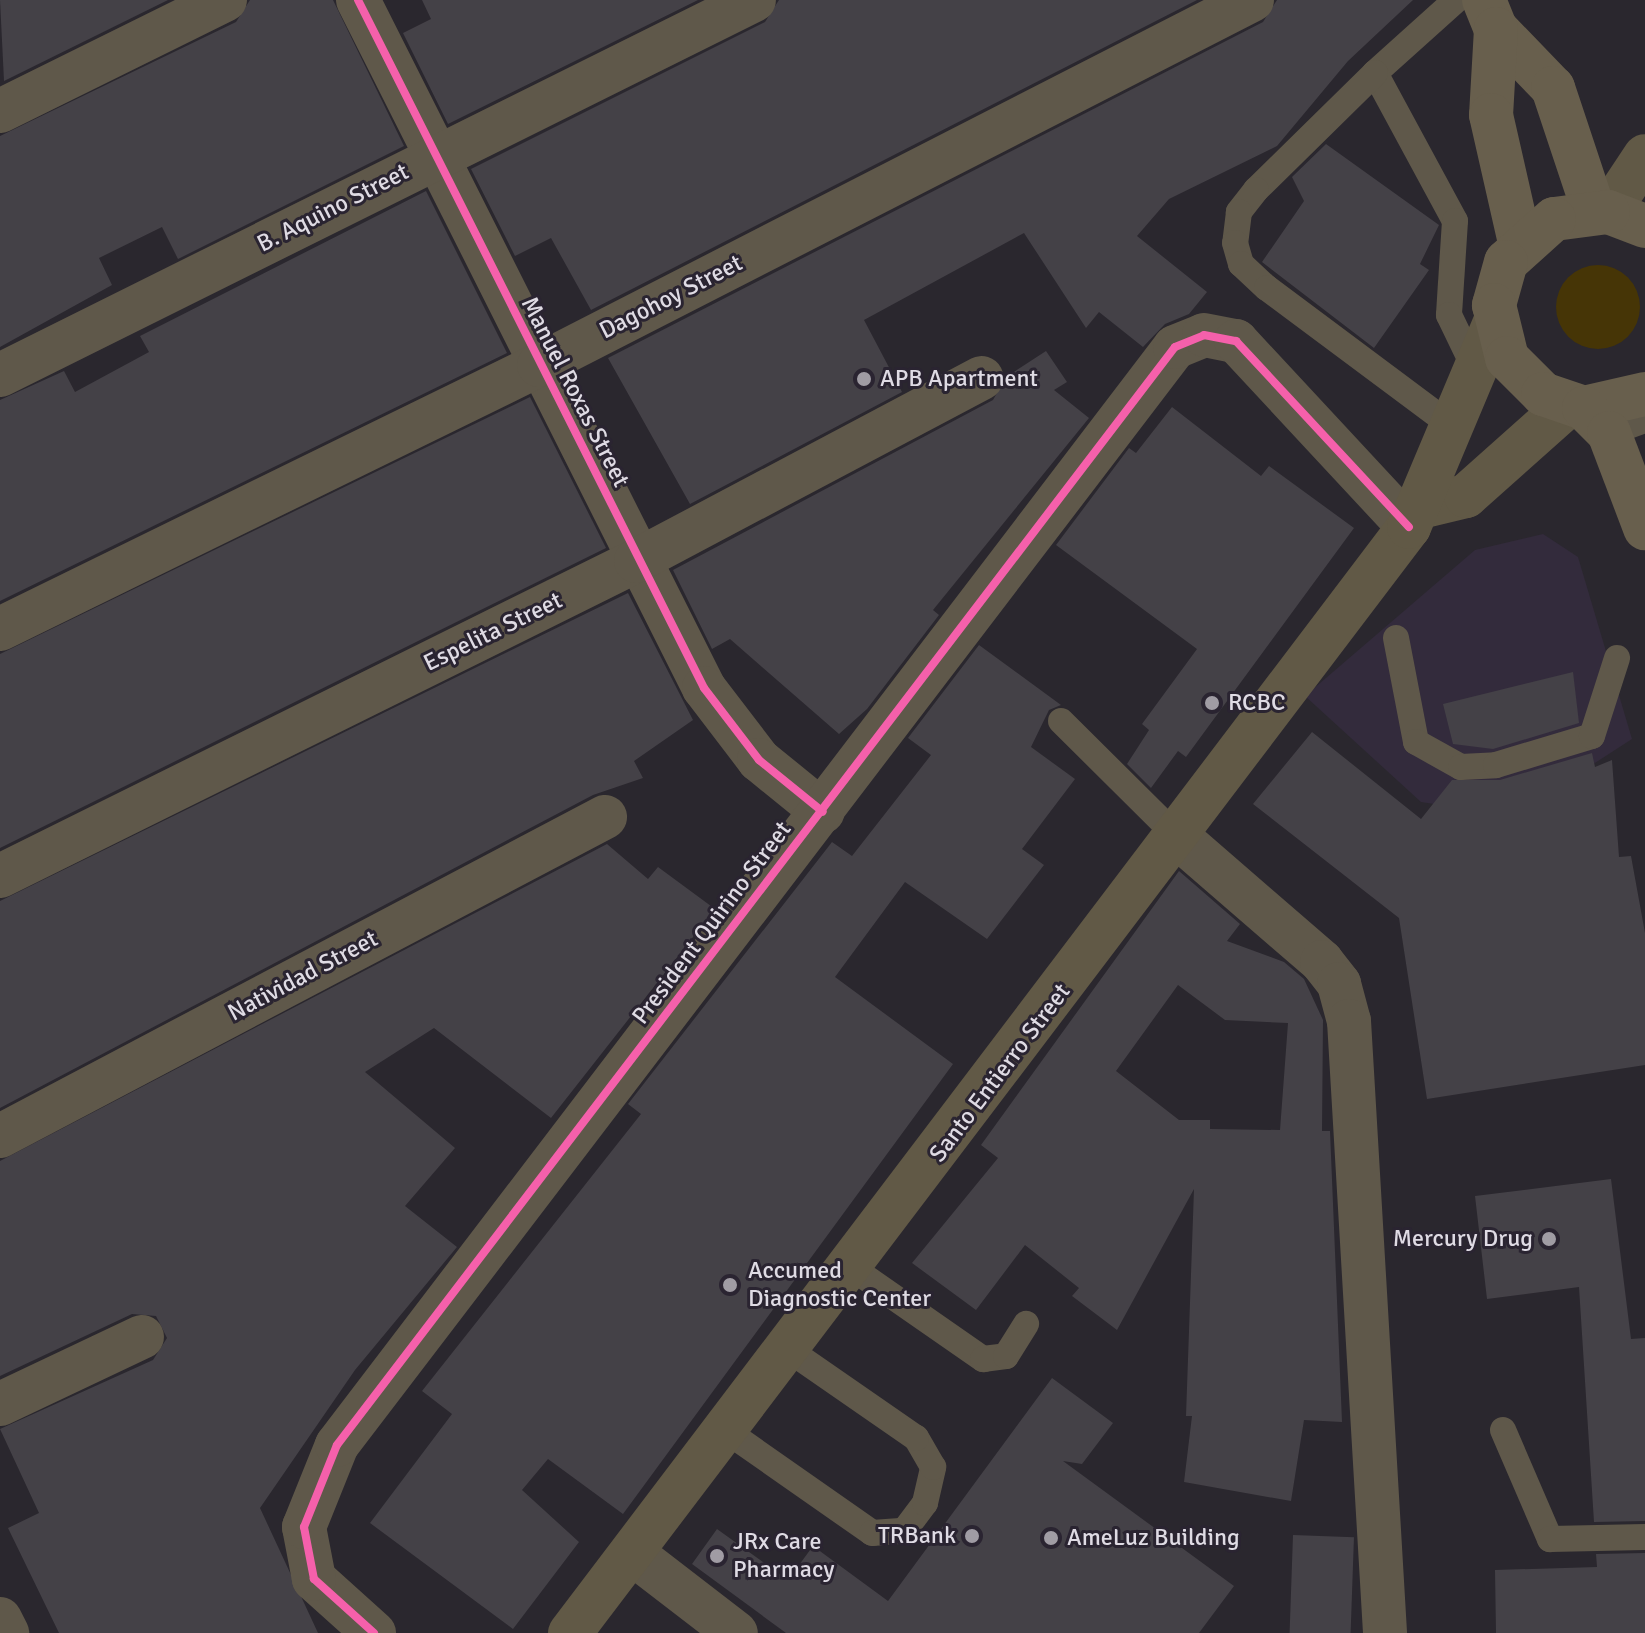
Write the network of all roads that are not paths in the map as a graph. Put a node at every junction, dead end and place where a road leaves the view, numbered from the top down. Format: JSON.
{"nodes":[{"id":1,"x":225,"y":0,"type":"edge"},
{"id":2,"x":358,"y":0,"type":"edge"},
{"id":3,"x":754,"y":0,"type":"edge"},
{"id":4,"x":1252,"y":0,"type":"edge"},
{"id":5,"x":1456,"y":0,"type":"edge"},
{"id":6,"x":1490,"y":15,"type":"edge"},
{"id":7,"x":1375,"y":73,"type":"junction"},
{"id":8,"x":0,"y":111,"type":"edge"},
{"id":9,"x":1645,"y":156,"type":"edge"},
{"id":10,"x":434,"y":157,"type":"junction"},
{"id":11,"x":1616,"y":216,"type":"edge"},
{"id":12,"x":1520,"y":243,"type":"junction"},
{"id":13,"x":1495,"y":322,"type":"junction"},
{"id":14,"x":539,"y":365,"type":"junction"},
{"id":15,"x":1475,"y":369,"type":"junction"},
{"id":16,"x":0,"y":375,"type":"edge"},
{"id":17,"x":981,"y":378,"type":"dead end"},
{"id":18,"x":1645,"y":394,"type":"edge"},
{"id":19,"x":1601,"y":416,"type":"edge"},
{"id":20,"x":1448,"y":423,"type":"junction"},
{"id":21,"x":1415,"y":517,"type":"junction"},
{"id":22,"x":1645,"y":528,"type":"edge"},
{"id":23,"x":636,"y":561,"type":"junction"},
{"id":24,"x":0,"y":629,"type":"edge"},
{"id":25,"x":1396,"y":638,"type":"dead end"},
{"id":26,"x":1617,"y":658,"type":"dead end"},
{"id":27,"x":1061,"y":721,"type":"dead end"},
{"id":28,"x":823,"y":812,"type":"junction"},
{"id":29,"x":605,"y":817,"type":"dead end"},
{"id":30,"x":1179,"y":838,"type":"junction"},
{"id":31,"x":0,"y":876,"type":"edge"},
{"id":32,"x":0,"y":1136,"type":"edge"},
{"id":33,"x":852,"y":1268,"type":"junction"},
{"id":34,"x":1026,"y":1324,"type":"dead end"},
{"id":35,"x":142,"y":1337,"type":"dead end"},
{"id":36,"x":789,"y":1350,"type":"junction"},
{"id":37,"x":0,"y":1404,"type":"edge"},
{"id":38,"x":1503,"y":1430,"type":"dead end"},
{"id":39,"x":728,"y":1432,"type":"junction"},
{"id":40,"x":1645,"y":1537,"type":"edge"},
{"id":41,"x":632,"y":1553,"type":"junction"},
{"id":42,"x":0,"y":1619,"type":"edge"},
{"id":43,"x":7,"y":1633,"type":"edge"},
{"id":44,"x":374,"y":1633,"type":"edge"},
{"id":45,"x":570,"y":1633,"type":"edge"},
{"id":46,"x":736,"y":1633,"type":"edge"},
{"id":47,"x":1385,"y":1633,"type":"edge"}],
"edges":[{"from":1,"to":8,"type":"street"},
{"from":2,"to":10,"type":"street","name":"Manuel Roxas Street"},
{"from":3,"to":10,"type":"street","name":"B. Aquino Street"},
{"from":4,"to":14,"type":"street","name":"Dagohoy Street"},
{"from":5,"to":7,"type":"lane"},
{"from":6,"to":11,"type":"highway"},
{"from":6,"to":12,"type":"highway"},
{"from":7,"to":15,"type":"lane"},
{"from":7,"to":20,"type":"lane"},
{"from":9,"to":11,"type":"main road"},
{"from":10,"to":14,"type":"street","name":"Manuel Roxas Street"},
{"from":10,"to":16,"type":"street","name":"B. Aquino Street"},
{"from":11,"to":12,"type":"highway"},
{"from":12,"to":13,"type":"highway"},
{"from":13,"to":15,"type":"main road","name":"Santo Entierro Street"},
{"from":13,"to":19,"type":"highway"},
{"from":14,"to":23,"type":"street","name":"Manuel Roxas Street"},
{"from":14,"to":24,"type":"street","name":"Dagohoy Street"},
{"from":15,"to":20,"type":"main road","name":"Santo Entierro Street"},
{"from":17,"to":23,"type":"street","name":"Espelita Street"},
{"from":18,"to":19,"type":"highway"},
{"from":19,"to":21,"type":"main road"},
{"from":19,"to":22,"type":"highway"},
{"from":20,"to":21,"type":"main road","name":"Santo Entierro Street"},
{"from":21,"to":28,"type":"street","name":"President Quirino Street"},
{"from":21,"to":30,"type":"main road","name":"Santo Entierro Street"},
{"from":23,"to":28,"type":"street","name":"Manuel Roxas Street"},
{"from":23,"to":31,"type":"street","name":"Espelita Street"},
{"from":25,"to":26,"type":"lane"},
{"from":27,"to":30,"type":"lane"},
{"from":28,"to":44,"type":"street","name":"President Quirino Street"},
{"from":29,"to":32,"type":"street","name":"Natividad Street"},
{"from":30,"to":33,"type":"main road","name":"Santo Entierro Street"},
{"from":30,"to":47,"type":"street"},
{"from":33,"to":34,"type":"lane"},
{"from":33,"to":36,"type":"main road","name":"Santo Entierro Street"},
{"from":35,"to":37,"type":"street"},
{"from":36,"to":39,"type":"main road","name":"Santo Entierro Street"},
{"from":36,"to":39,"type":"lane"},
{"from":38,"to":40,"type":"lane"},
{"from":39,"to":41,"type":"main road","name":"Santo Entierro Street"},
{"from":41,"to":45,"type":"main road","name":"Santo Entierro Street"},
{"from":41,"to":46,"type":"street"},
{"from":42,"to":43,"type":"street"}]}
